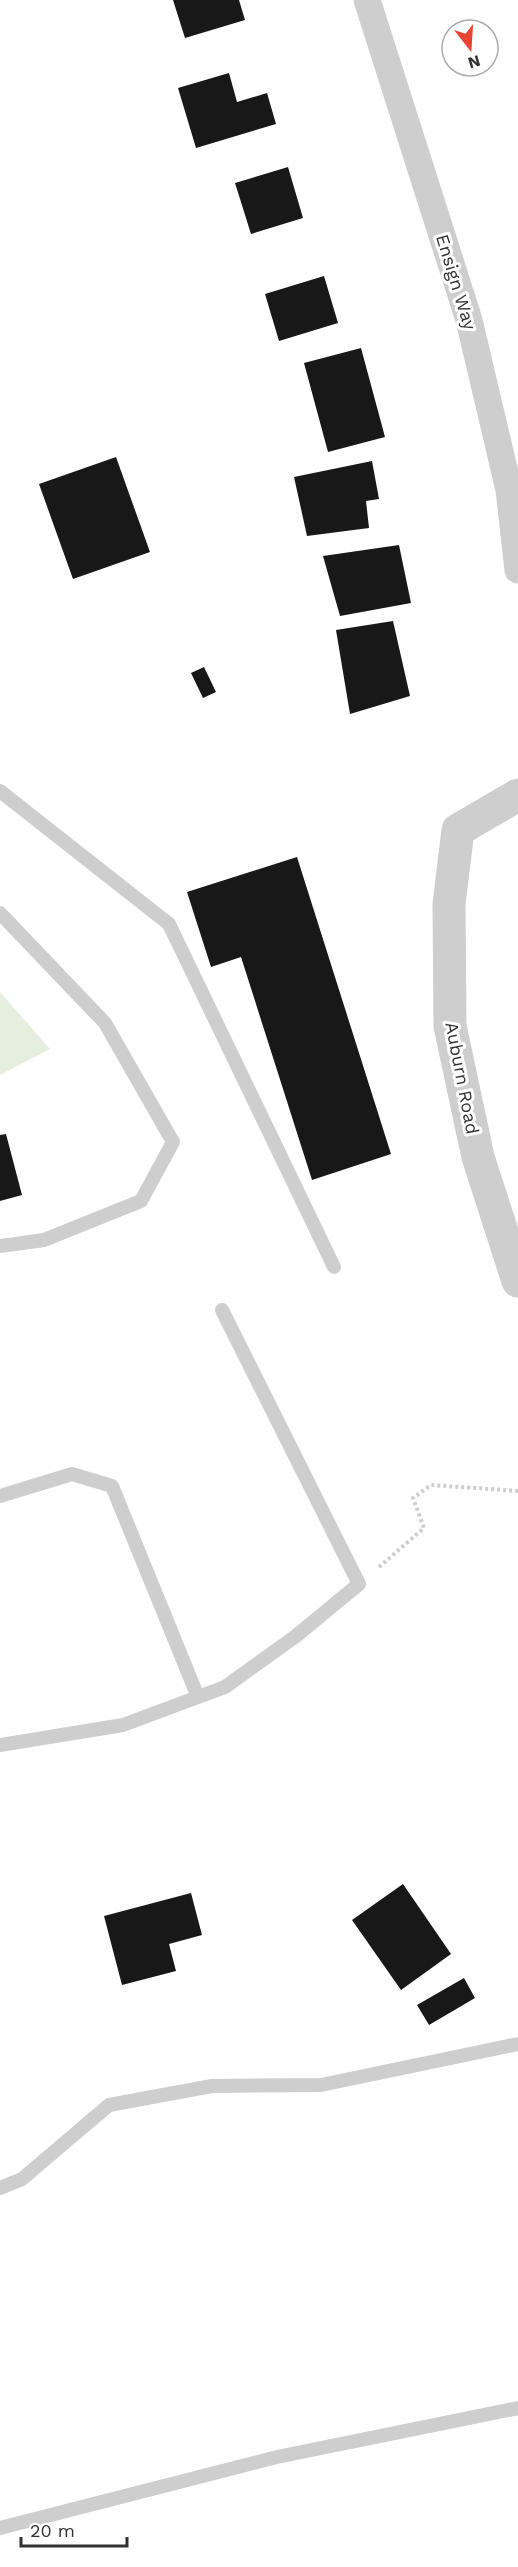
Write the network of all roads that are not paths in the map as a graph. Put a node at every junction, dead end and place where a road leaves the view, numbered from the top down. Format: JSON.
{"nodes":[{"id":1,"x":367,"y":0,"type":"edge"},
{"id":2,"x":518,"y":570,"type":"edge"},
{"id":3,"x":518,"y":785,"type":"edge"},
{"id":4,"x":0,"y":791,"type":"edge"},
{"id":5,"x":518,"y":795,"type":"edge"},
{"id":6,"x":0,"y":913,"type":"edge"},
{"id":7,"x":0,"y":1246,"type":"edge"},
{"id":8,"x":334,"y":1267,"type":"dead end"},
{"id":9,"x":518,"y":1281,"type":"edge"},
{"id":10,"x":222,"y":1310,"type":"dead end"},
{"id":11,"x":0,"y":1496,"type":"edge"},
{"id":12,"x":198,"y":1697,"type":"junction"},
{"id":13,"x":0,"y":1745,"type":"edge"},
{"id":14,"x":518,"y":2044,"type":"edge"},
{"id":15,"x":0,"y":2188,"type":"edge"},
{"id":16,"x":518,"y":2408,"type":"edge"},
{"id":17,"x":0,"y":2528,"type":"edge"}],
"edges":[{"from":1,"to":2,"type":"street","name":"Ensign Way"},
{"from":3,"to":5,"type":"street"},
{"from":4,"to":8,"type":"lane"},
{"from":5,"to":9,"type":"street","name":"Auburn Road"},
{"from":6,"to":7,"type":"lane"},
{"from":10,"to":12,"type":"lane"},
{"from":11,"to":12,"type":"lane"},
{"from":12,"to":13,"type":"lane"},
{"from":14,"to":15,"type":"lane"},
{"from":16,"to":17,"type":"lane"}]}
